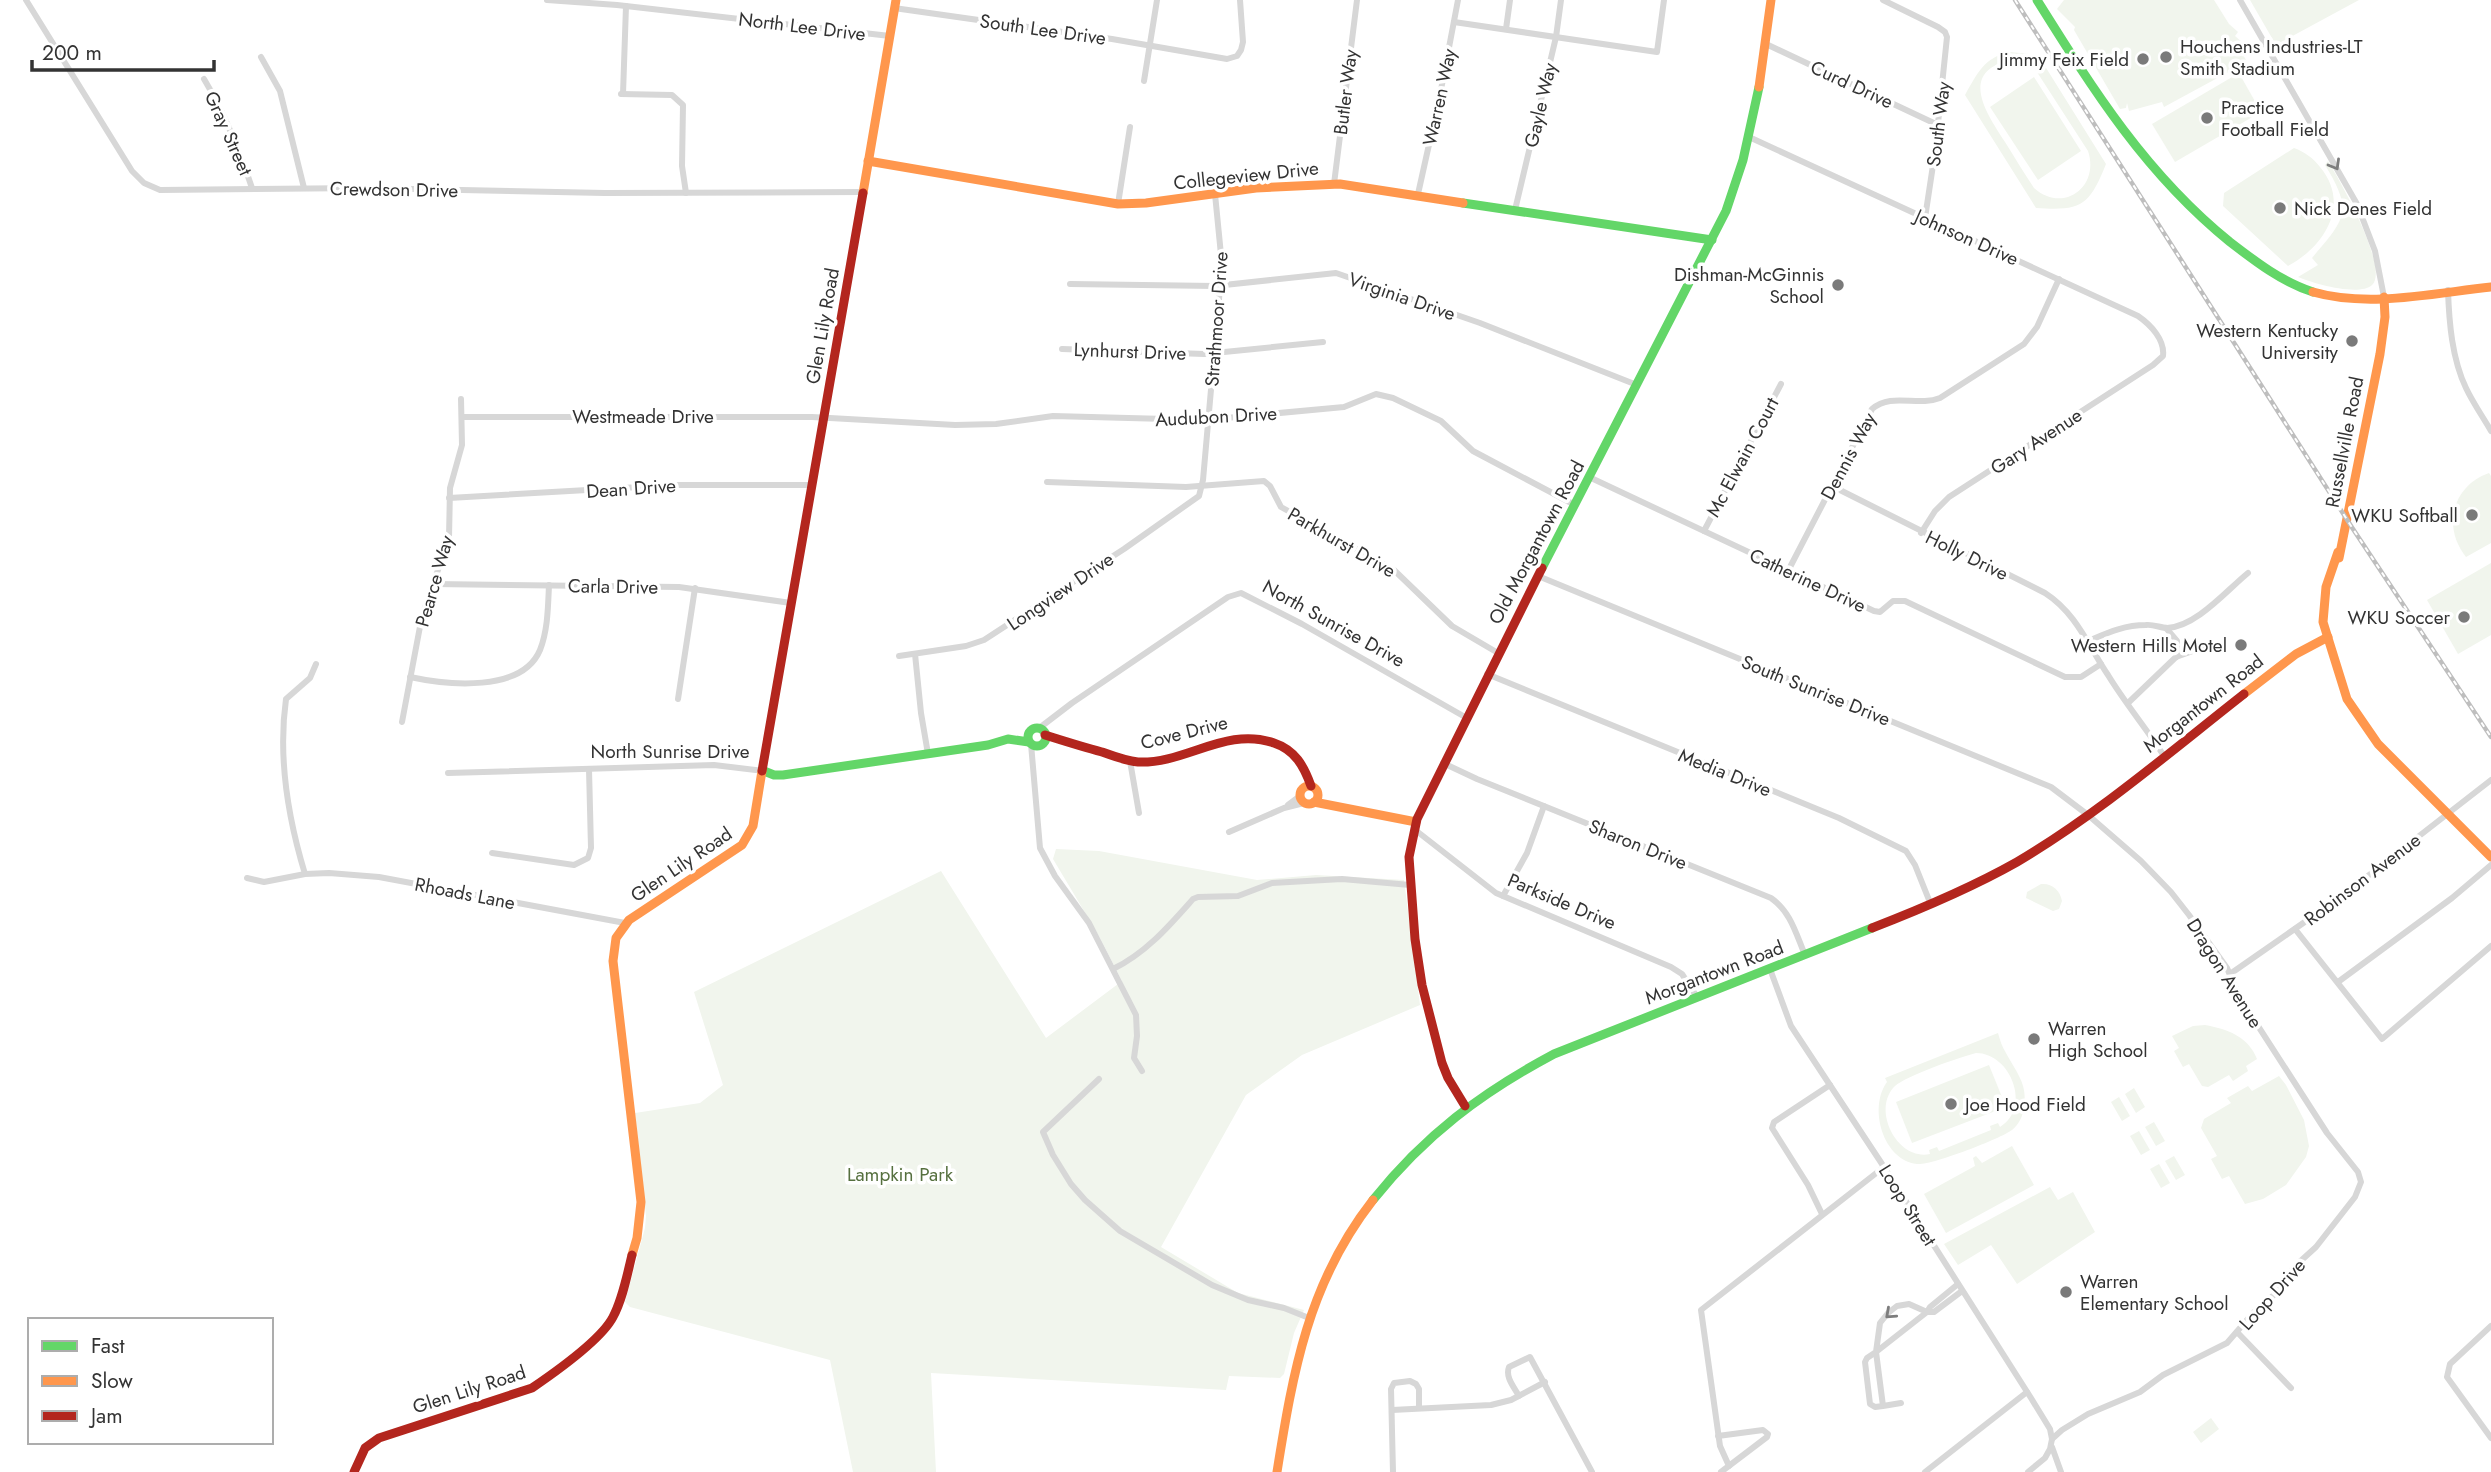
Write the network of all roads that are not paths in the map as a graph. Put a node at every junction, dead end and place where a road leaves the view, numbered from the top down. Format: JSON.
{"nodes":[{"id":1,"x":26,"y":0,"type":"edge"},
{"id":2,"x":547,"y":0,"type":"edge"},
{"id":3,"x":1157,"y":0,"type":"edge"},
{"id":4,"x":1240,"y":0,"type":"edge"},
{"id":5,"x":1357,"y":0,"type":"edge"},
{"id":6,"x":1458,"y":0,"type":"edge"},
{"id":7,"x":1510,"y":0,"type":"edge"},
{"id":8,"x":1561,"y":0,"type":"edge"},
{"id":9,"x":1664,"y":0,"type":"edge"},
{"id":10,"x":1770,"y":0,"type":"edge"},
{"id":11,"x":1883,"y":0,"type":"edge"},
{"id":12,"x":2037,"y":0,"type":"edge"},
{"id":13,"x":2240,"y":0,"type":"edge"},
{"id":14,"x":895,"y":4,"type":"edge"},
{"id":15,"x":626,"y":6,"type":"junction"},
{"id":16,"x":1454,"y":22,"type":"junction"},
{"id":17,"x":1506,"y":29,"type":"junction"},
{"id":18,"x":890,"y":36,"type":"junction"},
{"id":19,"x":1556,"y":37,"type":"junction"},
{"id":20,"x":1766,"y":44,"type":"junction"},
{"id":21,"x":1149,"y":46,"type":"junction"},
{"id":22,"x":261,"y":57,"type":"dead end"},
{"id":23,"x":204,"y":79,"type":"dead end"},
{"id":24,"x":1144,"y":81,"type":"dead end"},
{"id":25,"x":1938,"y":125,"type":"junction"},
{"id":26,"x":1130,"y":127,"type":"dead end"},
{"id":27,"x":1749,"y":137,"type":"junction"},
{"id":28,"x":868,"y":161,"type":"junction"},
{"id":29,"x":1334,"y":184,"type":"junction"},
{"id":30,"x":252,"y":188,"type":"junction"},
{"id":31,"x":304,"y":188,"type":"junction"},
{"id":32,"x":686,"y":192,"type":"junction"},
{"id":33,"x":863,"y":192,"type":"junction"},
{"id":34,"x":1215,"y":194,"type":"junction"},
{"id":35,"x":1418,"y":194,"type":"junction"},
{"id":36,"x":1118,"y":204,"type":"junction"},
{"id":37,"x":1515,"y":210,"type":"junction"},
{"id":38,"x":1924,"y":218,"type":"junction"},
{"id":39,"x":1712,"y":240,"type":"junction"},
{"id":40,"x":2059,"y":279,"type":"junction"},
{"id":41,"x":1070,"y":284,"type":"dead end"},
{"id":42,"x":1220,"y":285,"type":"junction"},
{"id":43,"x":2491,"y":287,"type":"edge"},
{"id":44,"x":2448,"y":290,"type":"junction"},
{"id":45,"x":2384,"y":297,"type":"junction"},
{"id":46,"x":1323,"y":342,"type":"dead end"},
{"id":47,"x":1062,"y":349,"type":"dead end"},
{"id":48,"x":1215,"y":352,"type":"junction"},
{"id":49,"x":2161,"y":359,"type":"joint"},
{"id":50,"x":1781,"y":384,"type":"dead end"},
{"id":51,"x":1637,"y":385,"type":"junction"},
{"id":52,"x":461,"y":399,"type":"dead end"},
{"id":53,"x":462,"y":417,"type":"junction"},
{"id":54,"x":824,"y":417,"type":"junction"},
{"id":55,"x":1208,"y":419,"type":"junction"},
{"id":56,"x":2491,"y":432,"type":"edge"},
{"id":57,"x":1589,"y":478,"type":"junction"},
{"id":58,"x":1047,"y":482,"type":"dead end"},
{"id":59,"x":812,"y":485,"type":"junction"},
{"id":60,"x":1202,"y":486,"type":"junction"},
{"id":61,"x":1832,"y":486,"type":"junction"},
{"id":62,"x":449,"y":498,"type":"junction"},
{"id":63,"x":1575,"y":505,"type":"junction"},
{"id":64,"x":1704,"y":531,"type":"junction"},
{"id":65,"x":1921,"y":533,"type":"junction"},
{"id":66,"x":1788,"y":571,"type":"junction"},
{"id":67,"x":2248,"y":573,"type":"dead end"},
{"id":68,"x":1538,"y":576,"type":"junction"},
{"id":69,"x":433,"y":584,"type":"junction"},
{"id":70,"x":549,"y":585,"type":"junction"},
{"id":71,"x":695,"y":588,"type":"junction"},
{"id":72,"x":791,"y":603,"type":"junction"},
{"id":73,"x":2166,"y":628,"type":"junction"},
{"id":74,"x":2328,"y":637,"type":"junction"},
{"id":75,"x":2088,"y":641,"type":"junction"},
{"id":76,"x":2204,"y":647,"type":"dead end"},
{"id":77,"x":1498,"y":653,"type":"junction"},
{"id":78,"x":915,"y":654,"type":"junction"},
{"id":79,"x":899,"y":656,"type":"dead end"},
{"id":80,"x":2176,"y":657,"type":"junction"},
{"id":81,"x":316,"y":664,"type":"dead end"},
{"id":82,"x":2101,"y":664,"type":"junction"},
{"id":83,"x":1487,"y":674,"type":"junction"},
{"id":84,"x":411,"y":677,"type":"junction"},
{"id":85,"x":678,"y":699,"type":"dead end"},
{"id":86,"x":2128,"y":703,"type":"junction"},
{"id":87,"x":1465,"y":717,"type":"junction"},
{"id":88,"x":402,"y":722,"type":"dead end"},
{"id":89,"x":1037,"y":740,"type":"junction"},
{"id":90,"x":928,"y":754,"type":"junction"},
{"id":91,"x":2164,"y":756,"type":"junction"},
{"id":92,"x":1130,"y":761,"type":"junction"},
{"id":93,"x":1443,"y":763,"type":"junction"},
{"id":94,"x":589,"y":769,"type":"junction"},
{"id":95,"x":764,"y":771,"type":"junction"},
{"id":96,"x":448,"y":773,"type":"dead end"},
{"id":97,"x":2491,"y":780,"type":"edge"},
{"id":98,"x":1304,"y":793,"type":"junction"},
{"id":99,"x":1316,"y":799,"type":"junction"},
{"id":100,"x":1544,"y":806,"type":"junction"},
{"id":101,"x":1139,"y":813,"type":"dead end"},
{"id":102,"x":2448,"y":813,"type":"junction"},
{"id":103,"x":2088,"y":815,"type":"junction"},
{"id":104,"x":1415,"y":825,"type":"junction"},
{"id":105,"x":1229,"y":832,"type":"dead end"},
{"id":106,"x":492,"y":853,"type":"dead end"},
{"id":107,"x":2491,"y":857,"type":"edge"},
{"id":108,"x":2491,"y":865,"type":"edge"},
{"id":109,"x":305,"y":874,"type":"junction"},
{"id":110,"x":247,"y":878,"type":"dead end"},
{"id":111,"x":1410,"y":885,"type":"junction"},
{"id":112,"x":1503,"y":896,"type":"junction"},
{"id":113,"x":1931,"y":905,"type":"junction"},
{"id":114,"x":625,"y":923,"type":"junction"},
{"id":115,"x":2295,"y":929,"type":"junction"},
{"id":116,"x":2491,"y":946,"type":"edge"},
{"id":117,"x":1805,"y":955,"type":"junction"},
{"id":118,"x":1770,"y":968,"type":"junction"},
{"id":119,"x":1113,"y":969,"type":"junction"},
{"id":120,"x":2230,"y":974,"type":"junction"},
{"id":121,"x":2338,"y":982,"type":"junction"},
{"id":122,"x":1697,"y":997,"type":"junction"},
{"id":123,"x":1142,"y":1071,"type":"dead end"},
{"id":124,"x":1099,"y":1079,"type":"dead end"},
{"id":125,"x":1830,"y":1085,"type":"junction"},
{"id":126,"x":1465,"y":1106,"type":"junction"},
{"id":127,"x":2316,"y":1115,"type":"joint"},
{"id":128,"x":1884,"y":1167,"type":"junction"},
{"id":129,"x":1822,"y":1214,"type":"junction"},
{"id":130,"x":1960,"y":1288,"type":"junction"},
{"id":131,"x":1927,"y":1312,"type":"junction"},
{"id":132,"x":1309,"y":1318,"type":"junction"},
{"id":133,"x":2491,"y":1326,"type":"edge"},
{"id":134,"x":2237,"y":1332,"type":"junction"},
{"id":135,"x":1878,"y":1339,"type":"junction"},
{"id":136,"x":1887,"y":1343,"type":"junction"},
{"id":137,"x":1876,"y":1352,"type":"junction"},
{"id":138,"x":1545,"y":1382,"type":"junction"},
{"id":139,"x":2291,"y":1388,"type":"dead end"},
{"id":140,"x":2027,"y":1392,"type":"junction"},
{"id":141,"x":1519,"y":1396,"type":"junction"},
{"id":142,"x":1901,"y":1403,"type":"dead end"},
{"id":143,"x":1883,"y":1406,"type":"junction"},
{"id":144,"x":1419,"y":1408,"type":"junction"},
{"id":145,"x":1392,"y":1410,"type":"junction"},
{"id":146,"x":1718,"y":1436,"type":"junction"},
{"id":147,"x":2491,"y":1437,"type":"edge"},
{"id":148,"x":2052,"y":1442,"type":"junction"},
{"id":149,"x":1729,"y":1466,"type":"junction"},
{"id":150,"x":354,"y":1472,"type":"edge"},
{"id":151,"x":1277,"y":1472,"type":"edge"},
{"id":152,"x":1393,"y":1472,"type":"edge"},
{"id":153,"x":1592,"y":1472,"type":"edge"},
{"id":154,"x":1721,"y":1472,"type":"edge"},
{"id":155,"x":1925,"y":1472,"type":"edge"},
{"id":156,"x":2028,"y":1472,"type":"edge"},
{"id":157,"x":2061,"y":1472,"type":"edge"}],
"edges":[{"from":1,"to":30,"type":"street","name":"Crewdson Drive"},
{"from":2,"to":15,"type":"street","name":"North Lee Drive"},
{"from":3,"to":21,"type":"street"},
{"from":4,"to":21,"type":"street","name":"South Lee Drive"},
{"from":5,"to":29,"type":"street","name":"Butler Way"},
{"from":6,"to":16,"type":"street","name":"Warren Way"},
{"from":7,"to":17,"type":"street"},
{"from":8,"to":19,"type":"street","name":"Gayle Way"},
{"from":9,"to":19,"type":"street"},
{"from":10,"to":20,"type":"street","name":"Old Morgantown Road"},
{"from":11,"to":25,"type":"street","name":"South Way"},
{"from":12,"to":45,"type":"street"},
{"from":13,"to":45,"type":"street","one_way":true},
{"from":14,"to":18,"type":"street","name":"Glen Lily Road"},
{"from":14,"to":21,"type":"street","name":"South Lee Drive"},
{"from":15,"to":18,"type":"street","name":"North Lee Drive"},
{"from":15,"to":32,"type":"street"},
{"from":16,"to":17,"type":"street"},
{"from":16,"to":35,"type":"street","name":"Warren Way"},
{"from":17,"to":19,"type":"street"},
{"from":18,"to":28,"type":"street","name":"Glen Lily Road"},
{"from":19,"to":37,"type":"street","name":"Gayle Way"},
{"from":20,"to":25,"type":"street","name":"Curd Drive"},
{"from":20,"to":27,"type":"street","name":"Old Morgantown Road"},
{"from":21,"to":24,"type":"street"},
{"from":22,"to":31,"type":"street"},
{"from":23,"to":30,"type":"street","name":"Gray Street"},
{"from":25,"to":38,"type":"street","name":"South Way"},
{"from":26,"to":36,"type":"street"},
{"from":27,"to":38,"type":"street","name":"Johnson Drive"},
{"from":27,"to":39,"type":"street","name":"Old Morgantown Road"},
{"from":28,"to":33,"type":"street","name":"Glen Lily Road"},
{"from":28,"to":36,"type":"street","name":"Collegeview Drive"},
{"from":29,"to":34,"type":"street","name":"Collegeview Drive"},
{"from":29,"to":35,"type":"street","name":"Collegeview Drive"},
{"from":30,"to":31,"type":"street","name":"Crewdson Drive"},
{"from":31,"to":32,"type":"street","name":"Crewdson Drive"},
{"from":32,"to":33,"type":"street","name":"Crewdson Drive"},
{"from":33,"to":54,"type":"street","name":"Glen Lily Road"},
{"from":34,"to":36,"type":"street","name":"Collegeview Drive"},
{"from":34,"to":42,"type":"street","name":"Strathmoor Drive"},
{"from":35,"to":37,"type":"street","name":"Collegeview Drive"},
{"from":37,"to":39,"type":"street","name":"Collegeview Drive"},
{"from":38,"to":40,"type":"street","name":"Johnson Drive"},
{"from":39,"to":51,"type":"street","name":"Old Morgantown Road"},
{"from":40,"to":49,"type":"street","name":"Johnson Drive"},
{"from":40,"to":61,"type":"street","name":"Dennis Way"},
{"from":41,"to":42,"type":"street","name":"Virginia Drive"},
{"from":42,"to":48,"type":"street","name":"Strathmoor Drive"},
{"from":42,"to":51,"type":"street","name":"Virginia Drive"},
{"from":43,"to":44,"type":"street"},
{"from":44,"to":45,"type":"street"},
{"from":44,"to":56,"type":"street"},
{"from":45,"to":74,"type":"street","name":"Russellville Road"},
{"from":46,"to":48,"type":"street","name":"Lynhurst Drive"},
{"from":47,"to":48,"type":"street","name":"Lynhurst Drive"},
{"from":48,"to":55,"type":"street","name":"Strathmoor Drive"},
{"from":49,"to":65,"type":"street","name":"Gary Avenue"},
{"from":50,"to":64,"type":"street","name":"Mc Elwain Court"},
{"from":51,"to":57,"type":"street","name":"Old Morgantown Road"},
{"from":52,"to":53,"type":"street","name":"Pearce Way"},
{"from":53,"to":54,"type":"street","name":"Westmeade Drive"},
{"from":53,"to":62,"type":"street","name":"Pearce Way"},
{"from":54,"to":55,"type":"street","name":"Audubon Drive"},
{"from":54,"to":59,"type":"street","name":"Glen Lily Road"},
{"from":55,"to":60,"type":"street","name":"Strathmoor Drive"},
{"from":55,"to":63,"type":"street","name":"Audubon Drive"},
{"from":57,"to":63,"type":"street","name":"Old Morgantown Road"},
{"from":57,"to":64,"type":"street","name":"Catherine Drive"},
{"from":58,"to":60,"type":"street","name":"Parkhurst Drive"},
{"from":59,"to":62,"type":"street","name":"Dean Drive"},
{"from":59,"to":72,"type":"street","name":"Glen Lily Road"},
{"from":60,"to":77,"type":"street","name":"Parkhurst Drive"},
{"from":60,"to":78,"type":"street","name":"Longview Drive"},
{"from":61,"to":65,"type":"street","name":"Holly Drive"},
{"from":61,"to":66,"type":"street","name":"Dennis Way"},
{"from":62,"to":69,"type":"street","name":"Pearce Way"},
{"from":63,"to":68,"type":"street","name":"Old Morgantown Road"},
{"from":64,"to":66,"type":"street","name":"Catherine Drive"},
{"from":65,"to":75,"type":"street","name":"Holly Drive"},
{"from":66,"to":82,"type":"street","name":"Catherine Drive"},
{"from":67,"to":73,"type":"street"},
{"from":68,"to":77,"type":"street","name":"Old Morgantown Road"},
{"from":68,"to":103,"type":"street","name":"South Sunrise Drive"},
{"from":69,"to":70,"type":"street","name":"Carla Drive"},
{"from":69,"to":84,"type":"street","name":"Pearce Way"},
{"from":70,"to":71,"type":"street","name":"Carla Drive"},
{"from":70,"to":84,"type":"street"},
{"from":71,"to":72,"type":"street","name":"Carla Drive"},
{"from":71,"to":85,"type":"street"},
{"from":72,"to":95,"type":"street","name":"Glen Lily Road"},
{"from":73,"to":75,"type":"street"},
{"from":73,"to":80,"type":"street"},
{"from":74,"to":91,"type":"street","name":"Morgantown Road"},
{"from":74,"to":102,"type":"street","name":"Russellville Road"},
{"from":75,"to":82,"type":"street","name":"Holly Drive"},
{"from":76,"to":80,"type":"street"},
{"from":77,"to":83,"type":"street","name":"Old Morgantown Road"},
{"from":78,"to":79,"type":"street","name":"Longview Drive"},
{"from":78,"to":90,"type":"street"},
{"from":80,"to":86,"type":"street"},
{"from":81,"to":109,"type":"street"},
{"from":82,"to":86,"type":"street","name":"Holly Drive"},
{"from":83,"to":87,"type":"street","name":"Old Morgantown Road"},
{"from":83,"to":113,"type":"street","name":"Media Drive"},
{"from":84,"to":88,"type":"street","name":"Pearce Way"},
{"from":86,"to":91,"type":"street","name":"Holly Drive"},
{"from":87,"to":89,"type":"street","name":"North Sunrise Drive"},
{"from":87,"to":93,"type":"street","name":"Old Morgantown Road"},
{"from":89,"to":90,"type":"street","name":"North Sunrise Drive"},
{"from":89,"to":92,"type":"street","name":"Cove Drive"},
{"from":89,"to":119,"type":"street"},
{"from":90,"to":95,"type":"street","name":"North Sunrise Drive"},
{"from":91,"to":103,"type":"street","name":"Morgantown Road"},
{"from":92,"to":98,"type":"street","name":"Cove Drive"},
{"from":92,"to":101,"type":"street"},
{"from":93,"to":100,"type":"street","name":"Sharon Drive"},
{"from":93,"to":104,"type":"street","name":"Old Morgantown Road"},
{"from":94,"to":95,"type":"street","name":"North Sunrise Drive"},
{"from":94,"to":96,"type":"street","name":"North Sunrise Drive"},
{"from":94,"to":106,"type":"street"},
{"from":95,"to":114,"type":"street","name":"Glen Lily Road"},
{"from":97,"to":102,"type":"street","name":"Robinson Avenue"},
{"from":98,"to":99,"type":"street"},
{"from":98,"to":99,"type":"street","name":"Parkside Drive"},
{"from":98,"to":105,"type":"street"},
{"from":99,"to":104,"type":"street","name":"Parkside Drive"},
{"from":100,"to":112,"type":"street"},
{"from":100,"to":117,"type":"street","name":"Sharon Drive"},
{"from":102,"to":107,"type":"street","name":"Russellville Road"},
{"from":102,"to":115,"type":"street","name":"Robinson Avenue"},
{"from":103,"to":113,"type":"street","name":"Morgantown Road"},
{"from":103,"to":120,"type":"street","name":"Dragon Avenue"},
{"from":104,"to":111,"type":"street","name":"Old Morgantown Road"},
{"from":104,"to":112,"type":"street","name":"Parkside Drive"},
{"from":108,"to":121,"type":"street"},
{"from":109,"to":110,"type":"street","name":"Rhoads Lane"},
{"from":109,"to":114,"type":"street","name":"Rhoads Lane"},
{"from":111,"to":119,"type":"street"},
{"from":111,"to":126,"type":"street","name":"Old Morgantown Road"},
{"from":112,"to":122,"type":"street","name":"Parkside Drive"},
{"from":113,"to":117,"type":"street","name":"Morgantown Road"},
{"from":114,"to":150,"type":"street","name":"Glen Lily Road"},
{"from":115,"to":120,"type":"street","name":"Robinson Avenue"},
{"from":115,"to":121,"type":"street"},
{"from":116,"to":121,"type":"street"},
{"from":117,"to":118,"type":"street","name":"Morgantown Road"},
{"from":118,"to":122,"type":"street","name":"Morgantown Road"},
{"from":118,"to":125,"type":"street","name":"Loop Street"},
{"from":119,"to":123,"type":"street"},
{"from":120,"to":127,"type":"street","name":"Dragon Avenue"},
{"from":122,"to":126,"type":"street","name":"Morgantown Road"},
{"from":124,"to":132,"type":"street"},
{"from":125,"to":128,"type":"street","name":"Loop Street"},
{"from":125,"to":129,"type":"street"},
{"from":126,"to":132,"type":"street","name":"Morgantown Road"},
{"from":127,"to":134,"type":"street","name":"Loop Drive"},
{"from":128,"to":129,"type":"street"},
{"from":128,"to":130,"type":"street","name":"Loop Street"},
{"from":129,"to":146,"type":"street"},
{"from":130,"to":131,"type":"street"},
{"from":130,"to":140,"type":"street","name":"Loop Street"},
{"from":131,"to":135,"type":"street","one_way":true},
{"from":131,"to":136,"type":"street"},
{"from":132,"to":151,"type":"street","name":"Morgantown Road"},
{"from":133,"to":147,"type":"street"},
{"from":134,"to":139,"type":"street"},
{"from":134,"to":148,"type":"street","name":"Loop Drive"},
{"from":135,"to":136,"type":"street"},
{"from":135,"to":137,"type":"street"},
{"from":136,"to":137,"type":"street"},
{"from":137,"to":143,"type":"street"},
{"from":137,"to":143,"type":"street"},
{"from":138,"to":141,"type":"street"},
{"from":138,"to":141,"type":"street"},
{"from":138,"to":153,"type":"street"},
{"from":140,"to":148,"type":"street","name":"Loop Street"},
{"from":140,"to":155,"type":"street"},
{"from":141,"to":144,"type":"street"},
{"from":142,"to":143,"type":"street"},
{"from":144,"to":145,"type":"street"},
{"from":144,"to":145,"type":"street"},
{"from":145,"to":152,"type":"street"},
{"from":146,"to":149,"type":"street"},
{"from":146,"to":149,"type":"street"},
{"from":148,"to":156,"type":"street","name":"Loop Drive"},
{"from":148,"to":157,"type":"street","name":"Loop Street"},
{"from":149,"to":154,"type":"street"}]}
